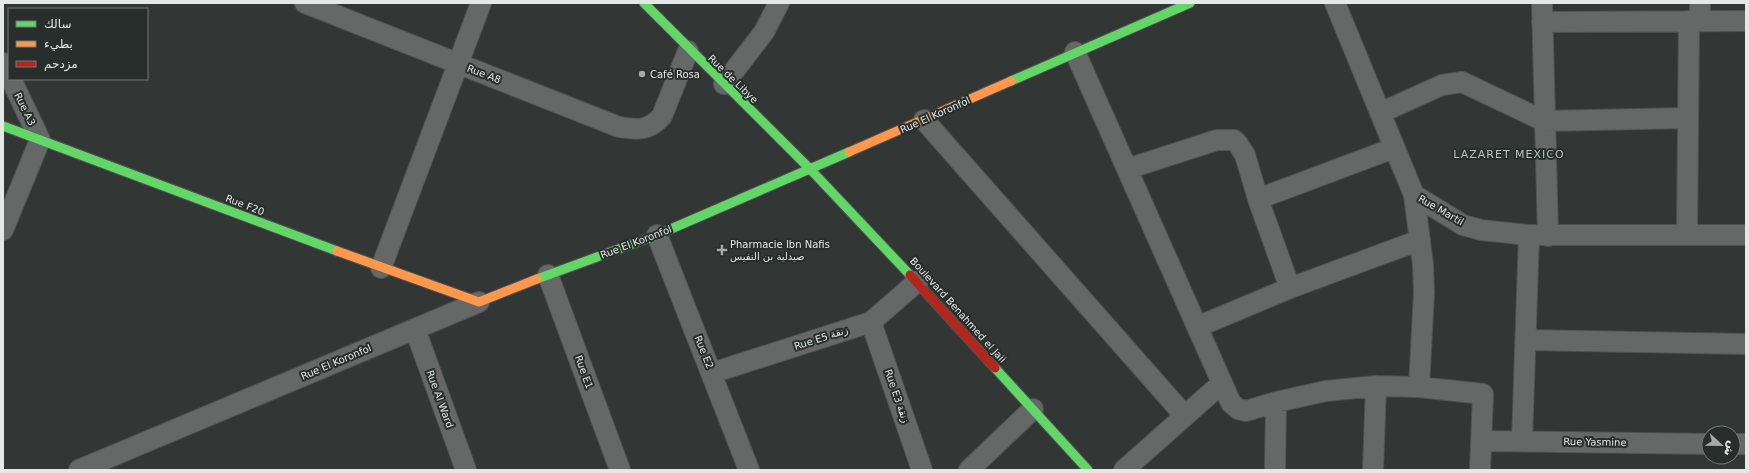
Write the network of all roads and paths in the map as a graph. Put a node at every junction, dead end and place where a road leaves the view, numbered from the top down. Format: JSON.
{"nodes":[{"id":1,"x":305,"y":3,"type":"edge"},
{"id":2,"x":481,"y":3,"type":"edge"},
{"id":3,"x":644,"y":3,"type":"edge"},
{"id":4,"x":779,"y":3,"type":"edge"},
{"id":5,"x":1190,"y":3,"type":"edge"},
{"id":6,"x":1335,"y":3,"type":"edge"},
{"id":7,"x":1542,"y":12,"type":"edge"},
{"id":8,"x":1697,"y":15,"type":"edge"},
{"id":9,"x":1746,"y":21,"type":"edge"},
{"id":10,"x":688,"y":51,"type":"junction"},
{"id":11,"x":1075,"y":52,"type":"junction"},
{"id":12,"x":3,"y":63,"type":"edge"},
{"id":13,"x":457,"y":64,"type":"junction"},
{"id":14,"x":8,"y":73,"type":"edge"},
{"id":15,"x":11,"y":80,"type":"edge"},
{"id":16,"x":724,"y":84,"type":"junction"},
{"id":17,"x":1380,"y":114,"type":"junction"},
{"id":18,"x":1688,"y":118,"type":"junction"},
{"id":19,"x":924,"y":120,"type":"junction"},
{"id":20,"x":1544,"y":121,"type":"junction"},
{"id":21,"x":3,"y":126,"type":"edge"},
{"id":22,"x":40,"y":140,"type":"junction"},
{"id":23,"x":1394,"y":148,"type":"junction"},
{"id":24,"x":809,"y":169,"type":"junction"},
{"id":25,"x":1126,"y":169,"type":"junction"},
{"id":26,"x":1414,"y":195,"type":"junction"},
{"id":27,"x":1258,"y":199,"type":"junction"},
{"id":28,"x":3,"y":230,"type":"edge"},
{"id":29,"x":657,"y":235,"type":"junction"},
{"id":30,"x":1538,"y":235,"type":"junction"},
{"id":31,"x":1687,"y":235,"type":"junction"},
{"id":32,"x":1746,"y":236,"type":"edge"},
{"id":33,"x":1420,"y":240,"type":"junction"},
{"id":34,"x":381,"y":268,"type":"junction"},
{"id":35,"x":548,"y":275,"type":"junction"},
{"id":36,"x":918,"y":281,"type":"junction"},
{"id":37,"x":1290,"y":288,"type":"junction"},
{"id":38,"x":479,"y":302,"type":"junction"},
{"id":39,"x":871,"y":322,"type":"junction"},
{"id":40,"x":1197,"y":327,"type":"junction"},
{"id":41,"x":415,"y":329,"type":"junction"},
{"id":42,"x":1526,"y":340,"type":"junction"},
{"id":43,"x":1746,"y":344,"type":"edge"},
{"id":44,"x":712,"y":373,"type":"junction"},
{"id":45,"x":1222,"y":383,"type":"junction"},
{"id":46,"x":1376,"y":386,"type":"junction"},
{"id":47,"x":1419,"y":387,"type":"junction"},
{"id":48,"x":1276,"y":402,"type":"junction"},
{"id":49,"x":1033,"y":409,"type":"junction"},
{"id":50,"x":1185,"y":416,"type":"junction"},
{"id":51,"x":1481,"y":441,"type":"junction"},
{"id":52,"x":1522,"y":441,"type":"junction"},
{"id":53,"x":1701,"y":444,"type":"edge"},
{"id":54,"x":79,"y":470,"type":"edge"},
{"id":55,"x":466,"y":470,"type":"edge"},
{"id":56,"x":620,"y":470,"type":"edge"},
{"id":57,"x":749,"y":470,"type":"edge"},
{"id":58,"x":922,"y":470,"type":"edge"},
{"id":59,"x":969,"y":470,"type":"edge"},
{"id":60,"x":1088,"y":470,"type":"edge"},
{"id":61,"x":1124,"y":470,"type":"edge"},
{"id":62,"x":1275,"y":470,"type":"edge"},
{"id":63,"x":1373,"y":470,"type":"edge"},
{"id":64,"x":1480,"y":470,"type":"edge"}],
"edges":[{"from":1,"to":13,"type":"street","name":"Rue A8"},
{"from":2,"to":13,"type":"street"},
{"from":3,"to":10,"type":"street","name":"Rue de Libye"},
{"from":4,"to":16,"type":"street"},
{"from":5,"to":11,"type":"street","name":"Rue El Koronfol"},
{"from":6,"to":17,"type":"street","name":"Rue Martil"},
{"from":7,"to":8,"type":"street"},
{"from":7,"to":20,"type":"street"},
{"from":8,"to":9,"type":"street"},
{"from":8,"to":18,"type":"street"},
{"from":10,"to":13,"type":"street","name":"Rue A8"},
{"from":10,"to":16,"type":"street","name":"Rue de Libye"},
{"from":11,"to":19,"type":"street","name":"Rue El Koronfol"},
{"from":11,"to":25,"type":"street"},
{"from":12,"to":14,"type":"street"},
{"from":13,"to":34,"type":"street"},
{"from":15,"to":22,"type":"street","name":"Rue A3"},
{"from":16,"to":24,"type":"street","name":"Rue de Libye"},
{"from":17,"to":20,"type":"street"},
{"from":17,"to":23,"type":"street","name":"Rue Martil"},
{"from":18,"to":20,"type":"street"},
{"from":18,"to":31,"type":"street"},
{"from":19,"to":24,"type":"street","name":"Rue El Koronfol"},
{"from":19,"to":50,"type":"street"},
{"from":20,"to":30,"type":"street"},
{"from":21,"to":22,"type":"street","name":"Rue F20"},
{"from":22,"to":28,"type":"street"},
{"from":22,"to":34,"type":"street","name":"Rue F20"},
{"from":23,"to":26,"type":"street","name":"Rue Martil"},
{"from":23,"to":27,"type":"street"},
{"from":24,"to":29,"type":"street","name":"Rue El Koronfol"},
{"from":24,"to":36,"type":"street","name":"Boulevard Benahmed el Jaii"},
{"from":25,"to":27,"type":"street"},
{"from":25,"to":40,"type":"street"},
{"from":26,"to":30,"type":"street","name":"Rue Martil"},
{"from":26,"to":33,"type":"street"},
{"from":27,"to":37,"type":"street"},
{"from":29,"to":35,"type":"street","name":"Rue El Koronfol"},
{"from":29,"to":44,"type":"street","name":"Rue E2"},
{"from":30,"to":31,"type":"street","name":"Rue Martil"},
{"from":30,"to":42,"type":"street"},
{"from":31,"to":32,"type":"street","name":"Rue Martil"},
{"from":33,"to":37,"type":"street"},
{"from":33,"to":47,"type":"street"},
{"from":34,"to":38,"type":"street","name":"Rue F20"},
{"from":35,"to":38,"type":"street","name":"Rue El Koronfol"},
{"from":35,"to":56,"type":"street","name":"Rue E1"},
{"from":36,"to":39,"type":"street","name":"Rue E5 زنقة"},
{"from":36,"to":49,"type":"street","name":"Boulevard Benahmed el Jaii"},
{"from":37,"to":40,"type":"street"},
{"from":38,"to":41,"type":"street","name":"Rue El Koronfol"},
{"from":39,"to":44,"type":"street","name":"Rue E5 زنقة"},
{"from":39,"to":58,"type":"street","name":"Rue E3 زنقة"},
{"from":40,"to":45,"type":"street"},
{"from":41,"to":54,"type":"street","name":"Rue El Koronfol"},
{"from":41,"to":55,"type":"street","name":"Rue Al Ward"},
{"from":42,"to":43,"type":"street"},
{"from":42,"to":52,"type":"street"},
{"from":44,"to":57,"type":"street","name":"Rue E2"},
{"from":45,"to":48,"type":"street"},
{"from":45,"to":50,"type":"street"},
{"from":46,"to":47,"type":"street"},
{"from":46,"to":48,"type":"street"},
{"from":46,"to":63,"type":"street"},
{"from":47,"to":51,"type":"street"},
{"from":48,"to":62,"type":"street"},
{"from":49,"to":59,"type":"street"},
{"from":49,"to":60,"type":"street","name":"Boulevard Benahmed el Jaii"},
{"from":50,"to":61,"type":"street"},
{"from":51,"to":52,"type":"street","name":"Rue Yasmine"},
{"from":51,"to":64,"type":"street"},
{"from":52,"to":53,"type":"street","name":"Rue Yasmine"}]}
